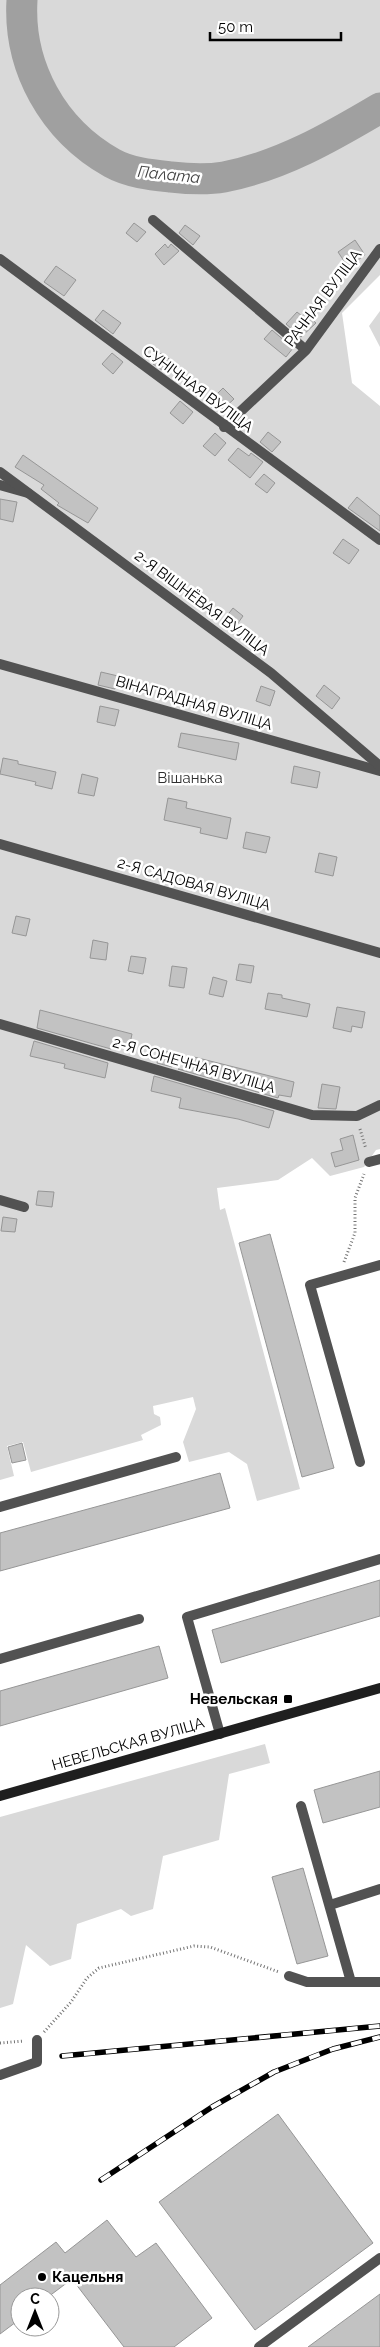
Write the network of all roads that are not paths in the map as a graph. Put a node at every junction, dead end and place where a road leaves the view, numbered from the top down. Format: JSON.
{"nodes":[{"id":1,"x":153,"y":220,"type":"dead end"},
{"id":2,"x":380,"y":249,"type":"edge"},
{"id":3,"x":0,"y":259,"type":"edge"},
{"id":4,"x":306,"y":350,"type":"junction"},
{"id":5,"x":224,"y":427,"type":"junction"},
{"id":6,"x":0,"y":472,"type":"edge"},
{"id":7,"x":0,"y":486,"type":"edge"},
{"id":8,"x":28,"y":493,"type":"junction"},
{"id":9,"x":380,"y":540,"type":"edge"},
{"id":10,"x":0,"y":664,"type":"edge"},
{"id":11,"x":380,"y":766,"type":"edge"},
{"id":12,"x":380,"y":771,"type":"edge"},
{"id":13,"x":0,"y":844,"type":"edge"},
{"id":14,"x":380,"y":953,"type":"edge"},
{"id":15,"x":0,"y":1024,"type":"edge"},
{"id":16,"x":380,"y":1105,"type":"edge"},
{"id":17,"x":380,"y":1159,"type":"edge"},
{"id":18,"x":369,"y":1162,"type":"road end"},
{"id":19,"x":0,"y":1200,"type":"edge"},
{"id":20,"x":24,"y":1208,"type":"dead end"},
{"id":21,"x":380,"y":1265,"type":"edge"},
{"id":22,"x":176,"y":1457,"type":"dead end"},
{"id":23,"x":360,"y":1462,"type":"dead end"},
{"id":24,"x":0,"y":1507,"type":"edge"},
{"id":25,"x":380,"y":1559,"type":"edge"},
{"id":26,"x":139,"y":1619,"type":"dead end"},
{"id":27,"x":0,"y":1658,"type":"edge"},
{"id":28,"x":380,"y":1688,"type":"edge"},
{"id":29,"x":220,"y":1734,"type":"junction"},
{"id":30,"x":0,"y":1796,"type":"edge"},
{"id":31,"x":301,"y":1806,"type":"dead end"},
{"id":32,"x":380,"y":1890,"type":"edge"},
{"id":33,"x":330,"y":1905,"type":"junction"},
{"id":34,"x":289,"y":1976,"type":"road end"},
{"id":35,"x":352,"y":1982,"type":"junction"},
{"id":36,"x":380,"y":1982,"type":"edge"},
{"id":37,"x":36,"y":2040,"type":"road end"},
{"id":38,"x":0,"y":2075,"type":"edge"},
{"id":39,"x":380,"y":2258,"type":"edge"},
{"id":40,"x":259,"y":2347,"type":"edge"}],
"edges":[{"from":1,"to":4,"type":"street"},
{"from":2,"to":4,"type":"street","name":"РАЧНАЯ ВУЛІЦА"},
{"from":3,"to":5,"type":"street","name":"СУНІЧНАЯ ВУЛІЦА"},
{"from":4,"to":5,"type":"street","name":"РАЧНАЯ ВУЛІЦА"},
{"from":5,"to":9,"type":"street","name":"СУНІЧНАЯ ВУЛІЦА"},
{"from":6,"to":8,"type":"street","name":"2-Я ВІШНЁВАЯ ВУЛІЦА"},
{"from":7,"to":8,"type":"street"},
{"from":8,"to":11,"type":"street","name":"2-Я ВІШНЁВАЯ ВУЛІЦА"},
{"from":10,"to":12,"type":"street","name":"ВІНАГРАДНАЯ ВУЛІЦА"},
{"from":13,"to":14,"type":"street","name":"2-Я САДОВАЯ ВУЛІЦА"},
{"from":15,"to":16,"type":"street","name":"2-Я СОНЕЧНАЯ ВУЛІЦА"},
{"from":17,"to":18,"type":"street"},
{"from":19,"to":20,"type":"street"},
{"from":21,"to":23,"type":"street"},
{"from":22,"to":24,"type":"street"},
{"from":25,"to":29,"type":"street"},
{"from":26,"to":27,"type":"street"},
{"from":28,"to":29,"type":"street","name":"НЕВЕЛЬСКАЯ ВУЛІЦА"},
{"from":29,"to":30,"type":"street","name":"НЕВЕЛЬСКАЯ ВУЛІЦА"},
{"from":31,"to":33,"type":"street"},
{"from":32,"to":33,"type":"street"},
{"from":33,"to":35,"type":"street"},
{"from":34,"to":35,"type":"street"},
{"from":35,"to":36,"type":"street"},
{"from":37,"to":38,"type":"street"},
{"from":39,"to":40,"type":"street"}]}
